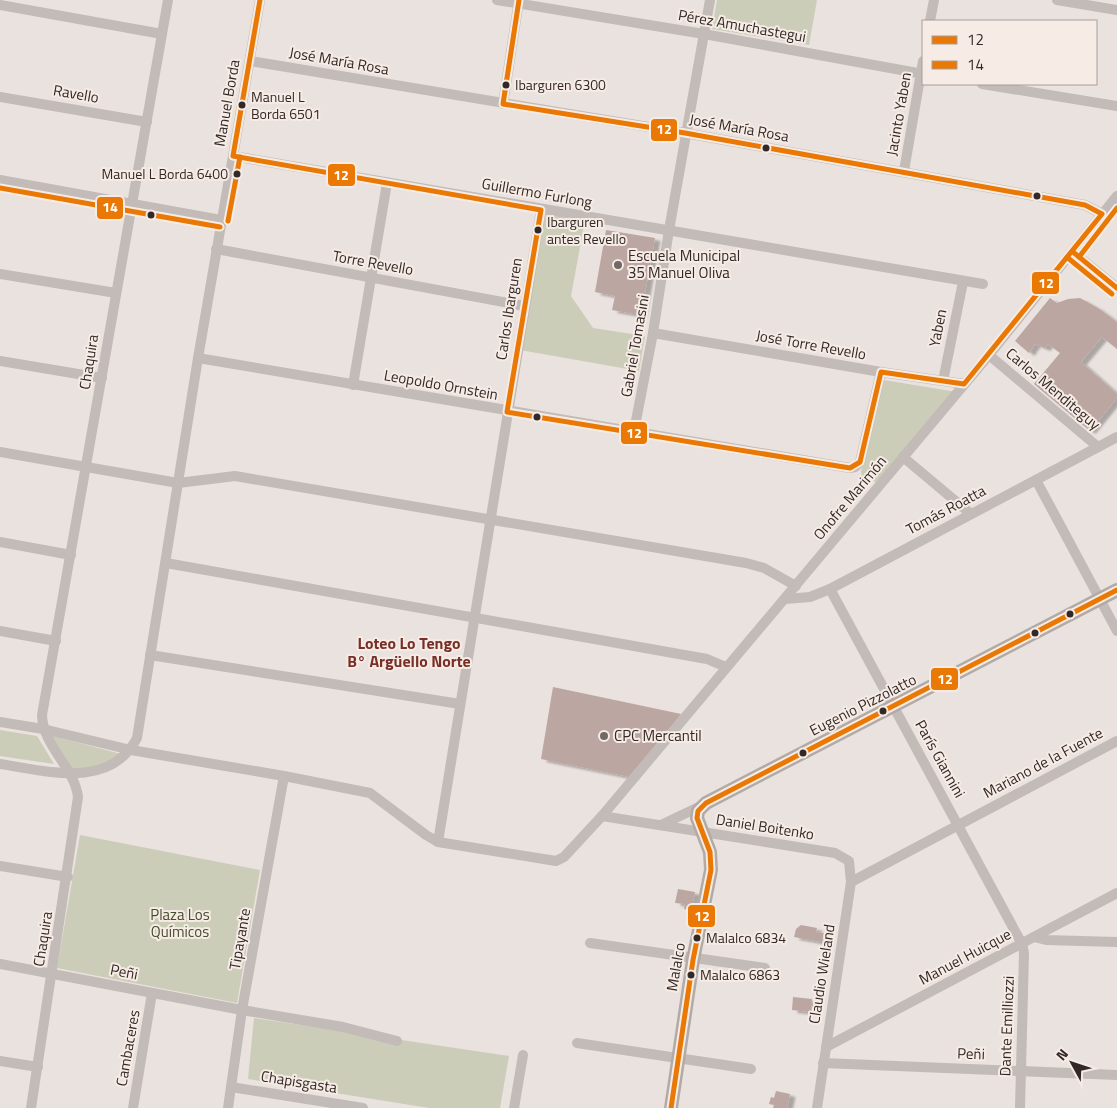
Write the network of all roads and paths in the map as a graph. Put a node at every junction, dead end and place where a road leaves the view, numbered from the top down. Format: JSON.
{"nodes":[{"id":1,"x":168,"y":0,"type":"edge"},
{"id":2,"x":260,"y":0,"type":"edge"},
{"id":3,"x":498,"y":0,"type":"edge"},
{"id":4,"x":710,"y":0,"type":"edge"},
{"id":5,"x":934,"y":0,"type":"edge"},
{"id":6,"x":1057,"y":0,"type":"edge"},
{"id":7,"x":519,"y":2,"type":"edge"},
{"id":8,"x":0,"y":5,"type":"edge"},
{"id":9,"x":1117,"y":10,"type":"edge"},
{"id":10,"x":930,"y":20,"type":"edge"},
{"id":11,"x":162,"y":34,"type":"junction"},
{"id":12,"x":704,"y":34,"type":"junction"},
{"id":13,"x":250,"y":61,"type":"junction"},
{"id":14,"x":922,"y":74,"type":"edge"},
{"id":15,"x":988,"y":85,"type":"edge"},
{"id":16,"x":0,"y":97,"type":"edge"},
{"id":17,"x":503,"y":104,"type":"junction"},
{"id":18,"x":1117,"y":106,"type":"edge"},
{"id":19,"x":146,"y":122,"type":"junction"},
{"id":20,"x":685,"y":133,"type":"junction"},
{"id":21,"x":233,"y":156,"type":"junction"},
{"id":22,"x":904,"y":171,"type":"junction"},
{"id":23,"x":0,"y":180,"type":"edge"},
{"id":24,"x":387,"y":183,"type":"junction"},
{"id":25,"x":1117,"y":196,"type":"edge"},
{"id":26,"x":132,"y":203,"type":"junction"},
{"id":27,"x":541,"y":210,"type":"junction"},
{"id":28,"x":1102,"y":214,"type":"junction"},
{"id":29,"x":222,"y":220,"type":"junction"},
{"id":30,"x":668,"y":230,"type":"junction"},
{"id":31,"x":216,"y":249,"type":"junction"},
{"id":32,"x":1073,"y":252,"type":"junction"},
{"id":33,"x":0,"y":274,"type":"edge"},
{"id":34,"x":371,"y":278,"type":"junction"},
{"id":35,"x":963,"y":282,"type":"junction"},
{"id":36,"x":983,"y":284,"type":"dead end"},
{"id":37,"x":1117,"y":288,"type":"edge"},
{"id":38,"x":116,"y":293,"type":"junction"},
{"id":39,"x":525,"y":306,"type":"junction"},
{"id":40,"x":654,"y":333,"type":"junction"},
{"id":41,"x":989,"y":355,"type":"junction"},
{"id":42,"x":198,"y":358,"type":"junction"},
{"id":43,"x":0,"y":361,"type":"edge"},
{"id":44,"x":881,"y":372,"type":"junction"},
{"id":45,"x":102,"y":378,"type":"junction"},
{"id":46,"x":943,"y":381,"type":"junction"},
{"id":47,"x":964,"y":384,"type":"junction"},
{"id":48,"x":353,"y":385,"type":"junction"},
{"id":49,"x":507,"y":412,"type":"junction"},
{"id":50,"x":634,"y":431,"type":"junction"},
{"id":51,"x":1117,"y":437,"type":"edge"},
{"id":52,"x":1098,"y":447,"type":"junction"},
{"id":53,"x":0,"y":452,"type":"edge"},
{"id":54,"x":903,"y":457,"type":"junction"},
{"id":55,"x":87,"y":467,"type":"junction"},
{"id":56,"x":1036,"y":480,"type":"junction"},
{"id":57,"x":178,"y":483,"type":"junction"},
{"id":58,"x":971,"y":514,"type":"junction"},
{"id":59,"x":490,"y":519,"type":"junction"},
{"id":60,"x":0,"y":542,"type":"edge"},
{"id":61,"x":71,"y":555,"type":"junction"},
{"id":62,"x":166,"y":563,"type":"junction"},
{"id":63,"x":796,"y":586,"type":"junction"},
{"id":64,"x":830,"y":589,"type":"junction"},
{"id":65,"x":1117,"y":590,"type":"edge"},
{"id":66,"x":785,"y":599,"type":"junction"},
{"id":67,"x":1100,"y":599,"type":"junction"},
{"id":68,"x":474,"y":616,"type":"junction"},
{"id":69,"x":0,"y":631,"type":"edge"},
{"id":70,"x":1117,"y":631,"type":"edge"},
{"id":71,"x":56,"y":641,"type":"junction"},
{"id":72,"x":150,"y":655,"type":"junction"},
{"id":73,"x":726,"y":667,"type":"junction"},
{"id":74,"x":460,"y":704,"type":"junction"},
{"id":75,"x":895,"y":707,"type":"junction"},
{"id":76,"x":0,"y":722,"type":"edge"},
{"id":77,"x":43,"y":729,"type":"junction"},
{"id":78,"x":1117,"y":741,"type":"edge"},
{"id":79,"x":131,"y":750,"type":"junction"},
{"id":80,"x":0,"y":764,"type":"edge"},
{"id":81,"x":71,"y":775,"type":"junction"},
{"id":82,"x":284,"y":776,"type":"junction"},
{"id":83,"x":706,"y":803,"type":"junction"},
{"id":84,"x":602,"y":816,"type":"junction"},
{"id":85,"x":660,"y":825,"type":"junction"},
{"id":86,"x":959,"y":825,"type":"junction"},
{"id":87,"x":704,"y":832,"type":"junction"},
{"id":88,"x":438,"y":842,"type":"junction"},
{"id":89,"x":835,"y":853,"type":"joint"},
{"id":90,"x":0,"y":866,"type":"edge"},
{"id":91,"x":68,"y":877,"type":"junction"},
{"id":92,"x":851,"y":882,"type":"junction"},
{"id":93,"x":1117,"y":893,"type":"edge"},
{"id":94,"x":1034,"y":937,"type":"junction"},
{"id":95,"x":1117,"y":942,"type":"edge"},
{"id":96,"x":590,"y":943,"type":"dead end"},
{"id":97,"x":1022,"y":944,"type":"junction"},
{"id":98,"x":693,"y":960,"type":"junction"},
{"id":99,"x":0,"y":964,"type":"edge"},
{"id":100,"x":764,"y":968,"type":"dead end"},
{"id":101,"x":53,"y":973,"type":"junction"},
{"id":102,"x":152,"y":993,"type":"junction"},
{"id":103,"x":242,"y":1010,"type":"junction"},
{"id":104,"x":396,"y":1040,"type":"dead end"},
{"id":105,"x":577,"y":1043,"type":"dead end"},
{"id":106,"x":826,"y":1047,"type":"junction"},
{"id":107,"x":523,"y":1055,"type":"dead end"},
{"id":108,"x":677,"y":1058,"type":"junction"},
{"id":109,"x":0,"y":1061,"type":"edge"},
{"id":110,"x":823,"y":1063,"type":"junction"},
{"id":111,"x":38,"y":1067,"type":"junction"},
{"id":112,"x":751,"y":1069,"type":"dead end"},
{"id":113,"x":1021,"y":1071,"type":"junction"},
{"id":114,"x":1117,"y":1075,"type":"edge"},
{"id":115,"x":231,"y":1087,"type":"junction"},
{"id":116,"x":31,"y":1108,"type":"edge"},
{"id":117,"x":133,"y":1108,"type":"edge"},
{"id":118,"x":228,"y":1108,"type":"edge"},
{"id":119,"x":363,"y":1108,"type":"edge"},
{"id":120,"x":514,"y":1108,"type":"edge"},
{"id":121,"x":670,"y":1108,"type":"edge"},
{"id":122,"x":816,"y":1108,"type":"edge"},
{"id":123,"x":1020,"y":1108,"type":"edge"}],
"edges":[{"from":1,"to":11,"type":"street","name":"Chaquira"},
{"from":2,"to":13,"type":"street","name":"Manuel Borda"},
{"from":3,"to":7,"type":"street","name":"Pérez Amuchastegui"},
{"from":4,"to":12,"type":"street","name":"Gabriel Tomasini"},
{"from":5,"to":10,"type":"street"},
{"from":6,"to":9,"type":"street"},
{"from":7,"to":12,"type":"street","name":"Pérez Amuchastegui"},
{"from":7,"to":17,"type":"street"},
{"from":8,"to":11,"type":"street"},
{"from":11,"to":19,"type":"street","name":"Chaquira"},
{"from":12,"to":14,"type":"street","name":"Pérez Amuchastegui"},
{"from":12,"to":20,"type":"street","name":"Gabriel Tomasini"},
{"from":13,"to":17,"type":"street","name":"José María Rosa"},
{"from":13,"to":21,"type":"street","name":"Manuel Borda"},
{"from":14,"to":22,"type":"street","name":"Jacinto Yaben"},
{"from":15,"to":18,"type":"street"},
{"from":16,"to":19,"type":"street","name":"Ravello"},
{"from":17,"to":20,"type":"street","name":"José María Rosa"},
{"from":19,"to":26,"type":"street","name":"Chaquira"},
{"from":20,"to":22,"type":"street","name":"José María Rosa"},
{"from":20,"to":30,"type":"street","name":"Gabriel Tomasini"},
{"from":21,"to":24,"type":"street","name":"Guillermo Furlong"},
{"from":21,"to":29,"type":"street","name":"Manuel Borda"},
{"from":22,"to":28,"type":"street","name":"José María Rosa"},
{"from":23,"to":26,"type":"street"},
{"from":24,"to":27,"type":"street","name":"Guillermo Furlong"},
{"from":24,"to":34,"type":"street"},
{"from":25,"to":28,"type":"street","name":"Onofre Marimón"},
{"from":26,"to":29,"type":"street"},
{"from":26,"to":38,"type":"street","name":"Chaquira"},
{"from":27,"to":30,"type":"street","name":"Guillermo Furlong"},
{"from":27,"to":39,"type":"street","name":"Carlos Ibarguren"},
{"from":28,"to":32,"type":"street","name":"Onofre Marimón"},
{"from":29,"to":31,"type":"street","name":"Manuel Borda"},
{"from":30,"to":35,"type":"street","name":"Guillermo Furlong"},
{"from":30,"to":40,"type":"street","name":"Gabriel Tomasini"},
{"from":31,"to":34,"type":"street","name":"Torre Revello"},
{"from":31,"to":42,"type":"street","name":"Manuel Borda"},
{"from":32,"to":37,"type":"street"},
{"from":32,"to":41,"type":"street","name":"Onofre Marimón"},
{"from":33,"to":38,"type":"street"},
{"from":34,"to":39,"type":"street","name":"Torre Revello"},
{"from":34,"to":48,"type":"street"},
{"from":35,"to":36,"type":"street","name":"Guillermo Furlong"},
{"from":35,"to":46,"type":"street","name":"Yaben"},
{"from":38,"to":45,"type":"street","name":"Chaquira"},
{"from":39,"to":49,"type":"street","name":"Carlos Ibarguren"},
{"from":40,"to":44,"type":"street","name":"José Torre Revello"},
{"from":40,"to":50,"type":"street","name":"Gabriel Tomasini"},
{"from":41,"to":47,"type":"street","name":"Onofre Marimón"},
{"from":41,"to":52,"type":"street","name":"Carlos Menditeguy"},
{"from":42,"to":48,"type":"street","name":"Leopoldo Ornstein"},
{"from":42,"to":57,"type":"street","name":"Manuel Borda"},
{"from":43,"to":45,"type":"street"},
{"from":44,"to":46,"type":"street","name":"José Torre Revello"},
{"from":44,"to":50,"type":"street","name":"Leopoldo Ornstein"},
{"from":45,"to":55,"type":"street","name":"Chaquira"},
{"from":46,"to":47,"type":"street","name":"José Torre Revello"},
{"from":47,"to":54,"type":"street","name":"Onofre Marimón"},
{"from":48,"to":49,"type":"street","name":"Leopoldo Ornstein"},
{"from":49,"to":50,"type":"street","name":"Leopoldo Ornstein"},
{"from":49,"to":59,"type":"street","name":"Carlos Ibarguren"},
{"from":51,"to":52,"type":"street","name":"Tomás Roatta"},
{"from":52,"to":56,"type":"street","name":"Tomás Roatta"},
{"from":53,"to":55,"type":"street"},
{"from":54,"to":58,"type":"street"},
{"from":54,"to":63,"type":"street","name":"Onofre Marimón"},
{"from":55,"to":57,"type":"street"},
{"from":55,"to":61,"type":"street","name":"Chaquira"},
{"from":56,"to":58,"type":"street","name":"Tomás Roatta"},
{"from":56,"to":67,"type":"street"},
{"from":57,"to":59,"type":"street"},
{"from":57,"to":62,"type":"street"},
{"from":58,"to":64,"type":"street","name":"Tomás Roatta"},
{"from":59,"to":63,"type":"street"},
{"from":59,"to":68,"type":"street","name":"Carlos Ibarguren"},
{"from":60,"to":61,"type":"street"},
{"from":61,"to":71,"type":"street","name":"Chaquira"},
{"from":62,"to":68,"type":"street"},
{"from":62,"to":72,"type":"street"},
{"from":63,"to":66,"type":"street","name":"Onofre Marimón"},
{"from":64,"to":66,"type":"street","name":"Tomás Roatta"},
{"from":64,"to":75,"type":"street","name":"París Giannini"},
{"from":65,"to":67,"type":"main road","name":"Eugenio Pizzolatto"},
{"from":66,"to":73,"type":"street","name":"Onofre Marimón"},
{"from":67,"to":70,"type":"street"},
{"from":67,"to":75,"type":"main road","name":"Eugenio Pizzolatto"},
{"from":68,"to":73,"type":"street"},
{"from":68,"to":74,"type":"street","name":"Carlos Ibarguren"},
{"from":69,"to":71,"type":"street"},
{"from":71,"to":77,"type":"street","name":"Chaquira"},
{"from":72,"to":74,"type":"street"},
{"from":72,"to":79,"type":"street"},
{"from":73,"to":84,"type":"street","name":"Onofre Marimón"},
{"from":74,"to":88,"type":"street","name":"Carlos Ibarguren"},
{"from":75,"to":83,"type":"main road","name":"Eugenio Pizzolatto"},
{"from":75,"to":86,"type":"street","name":"París Giannini"},
{"from":76,"to":77,"type":"street"},
{"from":77,"to":79,"type":"street"},
{"from":77,"to":81,"type":"street","name":"Chaquira"},
{"from":78,"to":86,"type":"street","name":"Mariano de la Fuente"},
{"from":79,"to":81,"type":"street"},
{"from":79,"to":82,"type":"street"},
{"from":80,"to":81,"type":"street"},
{"from":81,"to":91,"type":"street","name":"Chaquira"},
{"from":82,"to":88,"type":"street"},
{"from":82,"to":103,"type":"street","name":"Tipayante"},
{"from":83,"to":85,"type":"street"},
{"from":83,"to":87,"type":"main road"},
{"from":84,"to":85,"type":"street","name":"Daniel Boitenko"},
{"from":84,"to":88,"type":"street","name":"Onofre Marimón"},
{"from":85,"to":87,"type":"street","name":"Daniel Boitenko"},
{"from":86,"to":92,"type":"street","name":"Mariano de la Fuente"},
{"from":86,"to":97,"type":"street","name":"París Giannini"},
{"from":87,"to":89,"type":"street","name":"Daniel Boitenko"},
{"from":87,"to":98,"type":"main road","name":"Malalco"},
{"from":89,"to":92,"type":"street","name":"Claudio Wieland"},
{"from":90,"to":91,"type":"street"},
{"from":91,"to":101,"type":"street","name":"Chaquira"},
{"from":92,"to":106,"type":"street","name":"Claudio Wieland"},
{"from":93,"to":94,"type":"street","name":"Manuel Huicque"},
{"from":94,"to":95,"type":"street"},
{"from":94,"to":97,"type":"street","name":"Manuel Huicque"},
{"from":96,"to":98,"type":"street"},
{"from":97,"to":106,"type":"street","name":"Manuel Huicque"},
{"from":97,"to":113,"type":"street","name":"Dante Emilliozzi"},
{"from":98,"to":100,"type":"street"},
{"from":98,"to":108,"type":"main road","name":"Malalco"},
{"from":99,"to":101,"type":"street","name":"Peñi"},
{"from":101,"to":102,"type":"street","name":"Peñi"},
{"from":101,"to":111,"type":"street","name":"Chaquira"},
{"from":102,"to":103,"type":"street","name":"Peñi"},
{"from":102,"to":117,"type":"street","name":"Cambaceres"},
{"from":103,"to":104,"type":"street","name":"Peñi"},
{"from":103,"to":115,"type":"street","name":"Tipayante"},
{"from":105,"to":108,"type":"street"},
{"from":106,"to":110,"type":"street","name":"Claudio Wieland"},
{"from":107,"to":120,"type":"street"},
{"from":108,"to":112,"type":"street"},
{"from":108,"to":121,"type":"main road","name":"Malalco"},
{"from":109,"to":111,"type":"street"},
{"from":110,"to":113,"type":"street","name":"Peñi"},
{"from":110,"to":122,"type":"street","name":"Claudio Wieland"},
{"from":111,"to":116,"type":"street","name":"Chaquira"},
{"from":113,"to":114,"type":"street","name":"Peñi"},
{"from":113,"to":123,"type":"street","name":"Dante Emilliozzi"},
{"from":115,"to":118,"type":"street","name":"Tipayante"},
{"from":115,"to":119,"type":"street","name":"Chapisgasta"}]}
